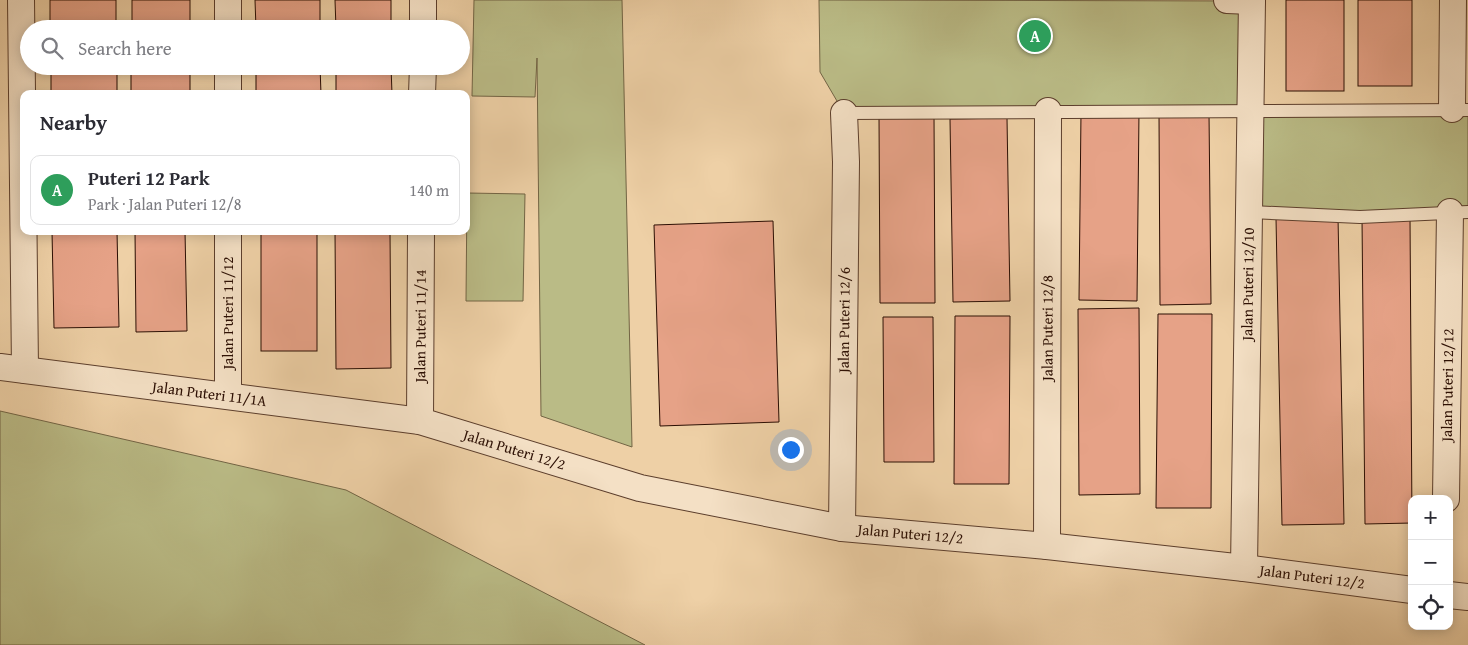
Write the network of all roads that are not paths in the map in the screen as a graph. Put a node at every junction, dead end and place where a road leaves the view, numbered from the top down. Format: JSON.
{"nodes":[{"id":1,"x":21,"y":0,"type":"edge"},
{"id":2,"x":228,"y":0,"type":"edge"},
{"id":3,"x":423,"y":0,"type":"edge"},
{"id":4,"x":1227,"y":0,"type":"edge"},
{"id":5,"x":1252,"y":0,"type":"edge"},
{"id":6,"x":1453,"y":0,"type":"edge"},
{"id":7,"x":21,"y":20,"type":"edge"},
{"id":8,"x":228,"y":20,"type":"edge"},
{"id":9,"x":423,"y":20,"type":"edge"},
{"id":10,"x":20,"y":41,"type":"edge"},
{"id":11,"x":228,"y":75,"type":"edge"},
{"id":12,"x":423,"y":75,"type":"edge"},
{"id":13,"x":228,"y":90,"type":"edge"},
{"id":14,"x":422,"y":90,"type":"edge"},
{"id":15,"x":1460,"y":109,"type":"edge"},
{"id":16,"x":1048,"y":110,"type":"junction"},
{"id":17,"x":1251,"y":112,"type":"junction"},
{"id":18,"x":844,"y":113,"type":"joint"},
{"id":19,"x":1251,"y":212,"type":"junction"},
{"id":20,"x":1459,"y":212,"type":"edge"},
{"id":21,"x":228,"y":235,"type":"edge"},
{"id":22,"x":421,"y":235,"type":"edge"},
{"id":23,"x":12,"y":368,"type":"edge"},
{"id":24,"x":228,"y":395,"type":"junction"},
{"id":25,"x":420,"y":422,"type":"junction"},
{"id":26,"x":1446,"y":495,"type":"edge"},
{"id":27,"x":842,"y":528,"type":"junction"},
{"id":28,"x":1048,"y":546,"type":"junction"},
{"id":29,"x":1244,"y":568,"type":"junction"},
{"id":30,"x":1408,"y":589,"type":"edge"},
{"id":31,"x":1453,"y":595,"type":"edge"},
{"id":32,"x":1468,"y":597,"type":"edge"}],
"edges":[{"from":1,"to":7,"type":"street"},
{"from":2,"to":8,"type":"street"},
{"from":3,"to":9,"type":"street"},
{"from":4,"to":5,"type":"street"},
{"from":5,"to":17,"type":"street","name":"Jalan Puteri 12/10"},
{"from":6,"to":15,"type":"street"},
{"from":10,"to":23,"type":"street"},
{"from":11,"to":13,"type":"street"},
{"from":12,"to":14,"type":"street"},
{"from":15,"to":17,"type":"lane"},
{"from":16,"to":17,"type":"lane"},
{"from":16,"to":18,"type":"lane"},
{"from":16,"to":28,"type":"street","name":"Jalan Puteri 12/8"},
{"from":17,"to":19,"type":"street","name":"Jalan Puteri 12/10"},
{"from":18,"to":27,"type":"street","name":"Jalan Puteri 12/6"},
{"from":19,"to":20,"type":"lane"},
{"from":19,"to":29,"type":"street","name":"Jalan Puteri 12/10"},
{"from":20,"to":26,"type":"street","name":"Jalan Puteri 12/12"},
{"from":21,"to":24,"type":"street","name":"Jalan Puteri 11/12"},
{"from":22,"to":25,"type":"street","name":"Jalan Puteri 11/14"},
{"from":23,"to":24,"type":"street","name":"Jalan Puteri 11/1A"},
{"from":24,"to":25,"type":"street","name":"Jalan Puteri 11/1A"},
{"from":25,"to":27,"type":"street","name":"Jalan Puteri 12/2"},
{"from":27,"to":28,"type":"street","name":"Jalan Puteri 12/2"},
{"from":28,"to":29,"type":"street","name":"Jalan Puteri 12/2"},
{"from":29,"to":30,"type":"street","name":"Jalan Puteri 12/2"},
{"from":31,"to":32,"type":"street"}]}
